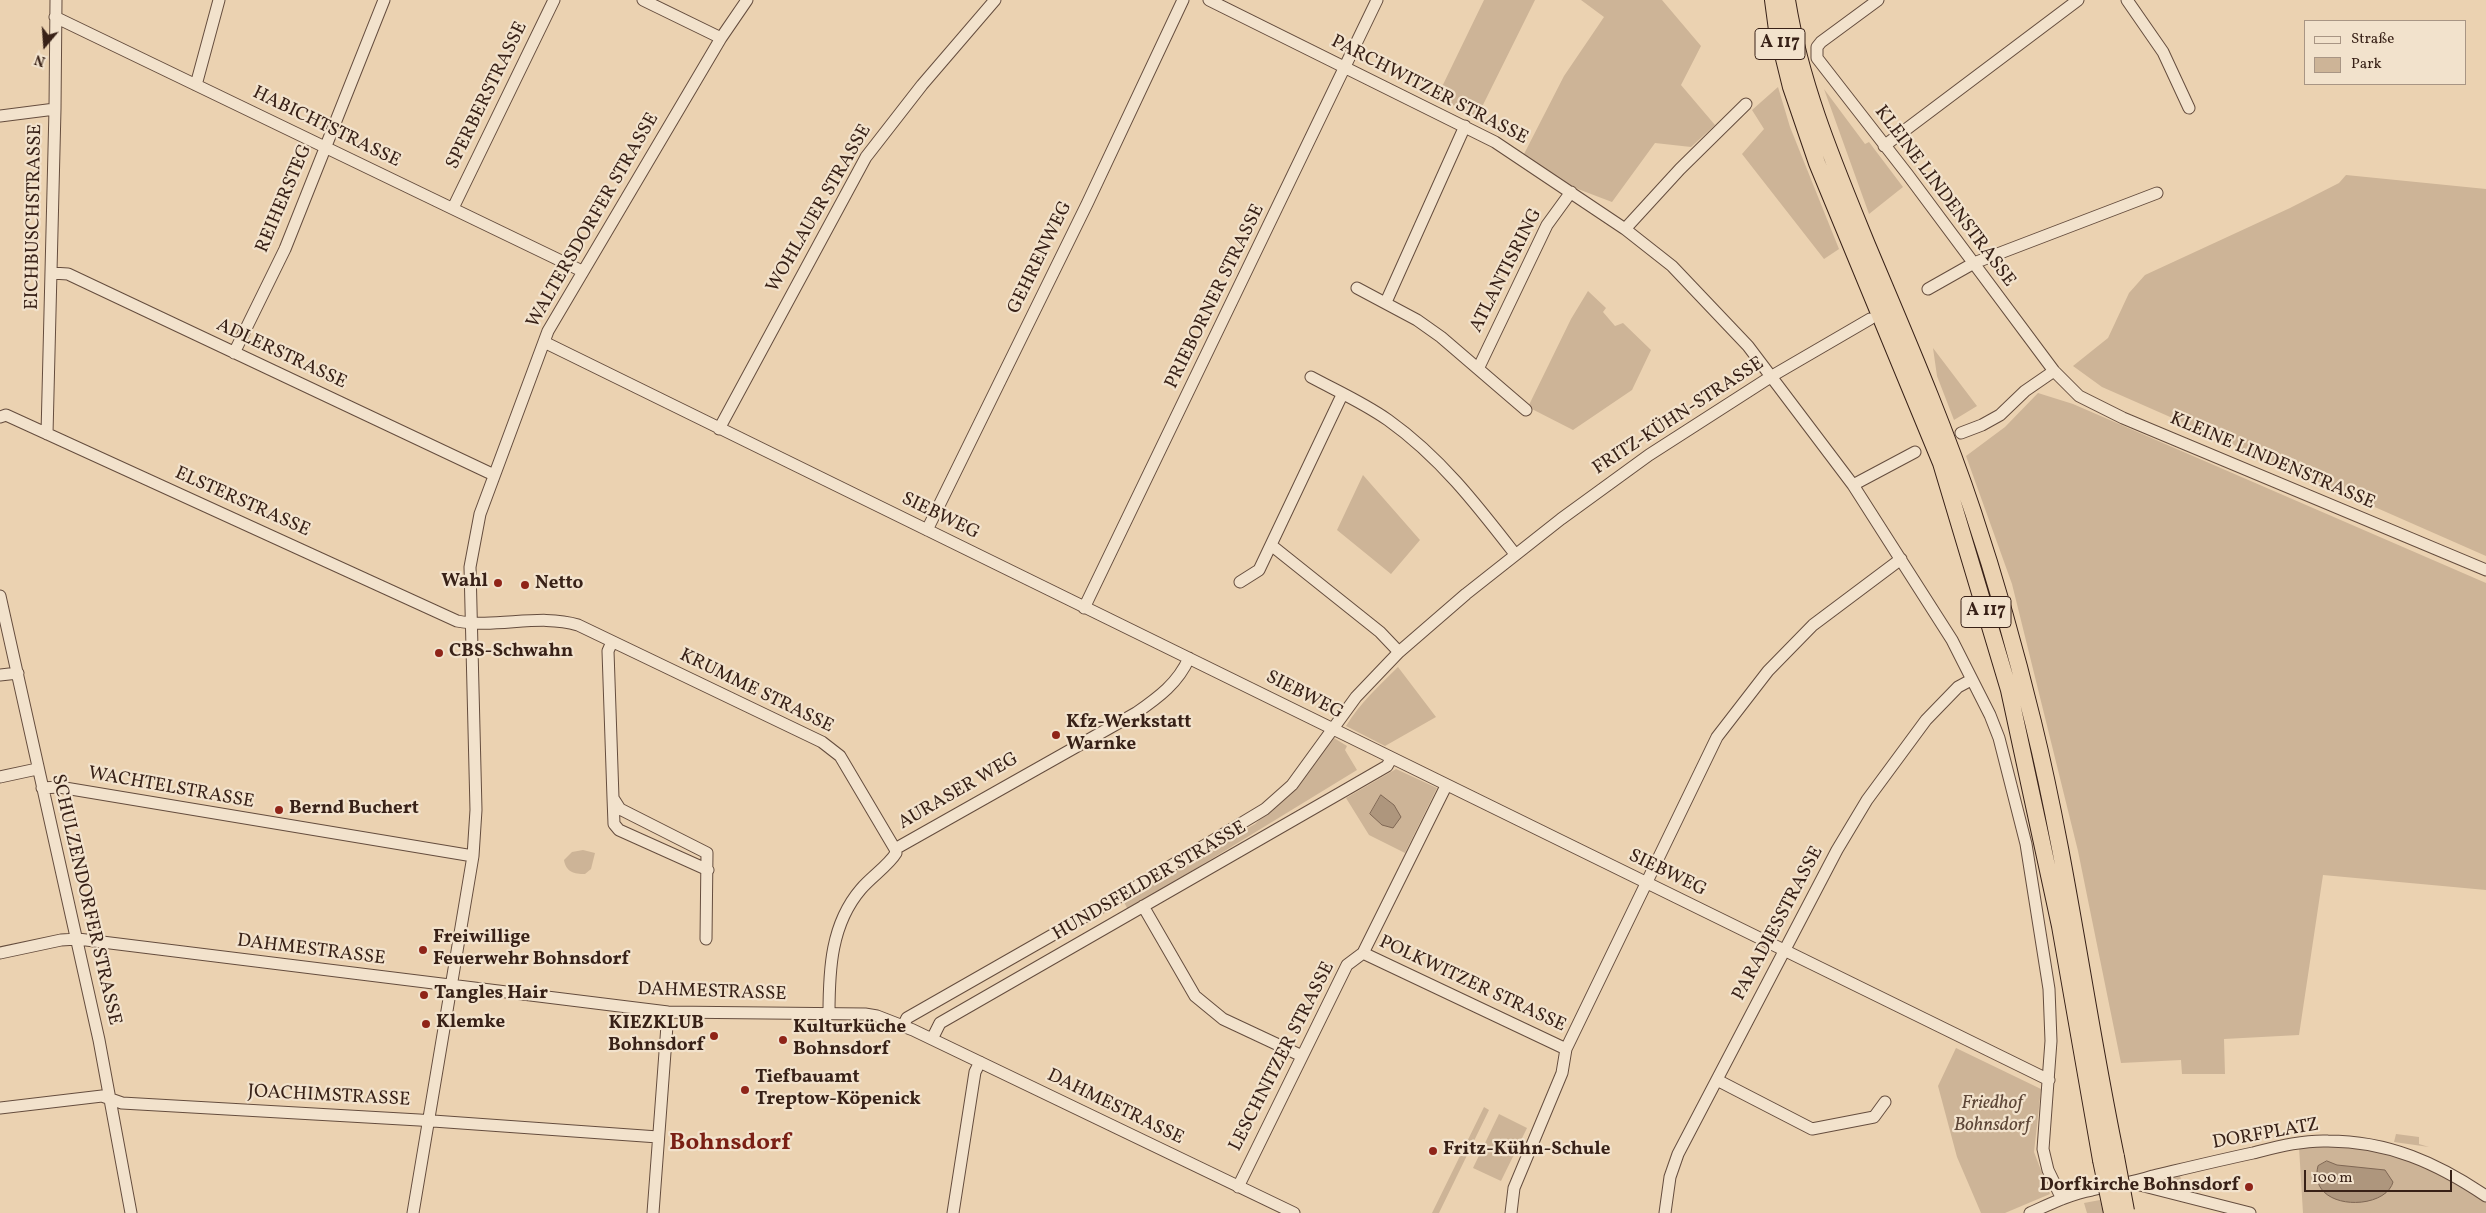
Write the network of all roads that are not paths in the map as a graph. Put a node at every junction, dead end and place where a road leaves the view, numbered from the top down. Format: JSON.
{"nodes":[{"id":1,"x":56,"y":0,"type":"edge"},
{"id":2,"x":219,"y":0,"type":"edge"},
{"id":3,"x":384,"y":0,"type":"edge"},
{"id":4,"x":554,"y":0,"type":"edge"},
{"id":5,"x":643,"y":0,"type":"edge"},
{"id":6,"x":747,"y":0,"type":"edge"},
{"id":7,"x":995,"y":0,"type":"edge"},
{"id":8,"x":1183,"y":0,"type":"edge"},
{"id":9,"x":1209,"y":0,"type":"edge"},
{"id":10,"x":1377,"y":0,"type":"edge"},
{"id":11,"x":1773,"y":0,"type":"edge"},
{"id":12,"x":1787,"y":0,"type":"edge"},
{"id":13,"x":1878,"y":0,"type":"edge"},
{"id":14,"x":2078,"y":0,"type":"edge"},
{"id":15,"x":2127,"y":0,"type":"edge"},
{"id":16,"x":55,"y":17,"type":"junction"},
{"id":17,"x":721,"y":38,"type":"junction"},
{"id":18,"x":1345,"y":66,"type":"junction"},
{"id":19,"x":196,"y":85,"type":"junction"},
{"id":20,"x":1746,"y":104,"type":"dead end"},
{"id":21,"x":2189,"y":108,"type":"dead end"},
{"id":22,"x":55,"y":109,"type":"junction"},
{"id":23,"x":0,"y":116,"type":"edge"},
{"id":24,"x":1465,"y":126,"type":"junction"},
{"id":25,"x":1884,"y":146,"type":"junction"},
{"id":26,"x":326,"y":148,"type":"junction"},
{"id":27,"x":1571,"y":192,"type":"junction"},
{"id":28,"x":2157,"y":193,"type":"dead end"},
{"id":29,"x":453,"y":208,"type":"junction"},
{"id":30,"x":1624,"y":229,"type":"junction"},
{"id":31,"x":1974,"y":264,"type":"junction"},
{"id":32,"x":582,"y":272,"type":"junction"},
{"id":33,"x":52,"y":273,"type":"junction"},
{"id":34,"x":1357,"y":288,"type":"dead end"},
{"id":35,"x":1928,"y":289,"type":"dead end"},
{"id":36,"x":1386,"y":302,"type":"junction"},
{"id":37,"x":1870,"y":319,"type":"dead end"},
{"id":38,"x":544,"y":342,"type":"junction"},
{"id":39,"x":234,"y":353,"type":"junction"},
{"id":40,"x":1478,"y":369,"type":"junction"},
{"id":41,"x":2054,"y":371,"type":"junction"},
{"id":42,"x":1772,"y":376,"type":"junction"},
{"id":43,"x":1311,"y":377,"type":"dead end"},
{"id":44,"x":1342,"y":395,"type":"junction"},
{"id":45,"x":1526,"y":410,"type":"dead end"},
{"id":46,"x":0,"y":417,"type":"edge"},
{"id":47,"x":719,"y":429,"type":"junction"},
{"id":48,"x":1961,"y":433,"type":"dead end"},
{"id":49,"x":47,"y":434,"type":"junction"},
{"id":50,"x":1915,"y":452,"type":"dead end"},
{"id":51,"x":494,"y":475,"type":"junction"},
{"id":52,"x":1853,"y":485,"type":"junction"},
{"id":53,"x":928,"y":530,"type":"junction"},
{"id":54,"x":1271,"y":546,"type":"junction"},
{"id":55,"x":1515,"y":554,"type":"junction"},
{"id":56,"x":1901,"y":559,"type":"junction"},
{"id":57,"x":2486,"y":570,"type":"edge"},
{"id":58,"x":1240,"y":582,"type":"dead end"},
{"id":59,"x":0,"y":596,"type":"edge"},
{"id":60,"x":1084,"y":608,"type":"junction"},
{"id":61,"x":470,"y":623,"type":"junction"},
{"id":62,"x":612,"y":642,"type":"junction"},
{"id":63,"x":1399,"y":652,"type":"junction"},
{"id":64,"x":1189,"y":658,"type":"junction"},
{"id":65,"x":18,"y":673,"type":"junction"},
{"id":66,"x":0,"y":675,"type":"edge"},
{"id":67,"x":1972,"y":680,"type":"junction"},
{"id":68,"x":1332,"y":730,"type":"junction"},
{"id":69,"x":1391,"y":759,"type":"junction"},
{"id":70,"x":37,"y":769,"type":"junction"},
{"id":71,"x":0,"y":777,"type":"edge"},
{"id":72,"x":1446,"y":786,"type":"junction"},
{"id":73,"x":42,"y":788,"type":"junction"},
{"id":74,"x":613,"y":798,"type":"junction"},
{"id":75,"x":895,"y":849,"type":"junction"},
{"id":76,"x":473,"y":856,"type":"junction"},
{"id":77,"x":708,"y":870,"type":"junction"},
{"id":78,"x":1646,"y":884,"type":"junction"},
{"id":79,"x":1143,"y":906,"type":"junction"},
{"id":80,"x":78,"y":939,"type":"junction"},
{"id":81,"x":706,"y":939,"type":"dead end"},
{"id":82,"x":1784,"y":950,"type":"junction"},
{"id":83,"x":0,"y":953,"type":"edge"},
{"id":84,"x":1363,"y":953,"type":"junction"},
{"id":85,"x":452,"y":985,"type":"junction"},
{"id":86,"x":668,"y":1012,"type":"junction"},
{"id":87,"x":830,"y":1014,"type":"junction"},
{"id":88,"x":903,"y":1026,"type":"junction"},
{"id":89,"x":932,"y":1039,"type":"junction"},
{"id":90,"x":1566,"y":1049,"type":"junction"},
{"id":91,"x":1302,"y":1056,"type":"junction"},
{"id":92,"x":980,"y":1062,"type":"junction"},
{"id":93,"x":1716,"y":1080,"type":"junction"},
{"id":94,"x":2049,"y":1080,"type":"junction"},
{"id":95,"x":110,"y":1099,"type":"junction"},
{"id":96,"x":1885,"y":1102,"type":"dead end"},
{"id":97,"x":0,"y":1108,"type":"edge"},
{"id":98,"x":429,"y":1121,"type":"junction"},
{"id":99,"x":658,"y":1137,"type":"junction"},
{"id":100,"x":2108,"y":1159,"type":"junction"},
{"id":101,"x":2132,"y":1183,"type":"junction"},
{"id":102,"x":1238,"y":1187,"type":"junction"},
{"id":103,"x":2486,"y":1196,"type":"edge"},
{"id":104,"x":2062,"y":1199,"type":"junction"},
{"id":105,"x":2122,"y":1212,"type":"edge"},
{"id":106,"x":131,"y":1213,"type":"edge"},
{"id":107,"x":413,"y":1213,"type":"edge"},
{"id":108,"x":653,"y":1213,"type":"edge"},
{"id":109,"x":953,"y":1213,"type":"edge"},
{"id":110,"x":1294,"y":1213,"type":"edge"},
{"id":111,"x":1511,"y":1213,"type":"edge"},
{"id":112,"x":1665,"y":1213,"type":"edge"},
{"id":113,"x":2030,"y":1213,"type":"edge"},
{"id":114,"x":2250,"y":1213,"type":"edge"}],
"edges":[{"from":1,"to":16,"type":"street","name":"EICHBUSCHSTRASSE"},
{"from":2,"to":19,"type":"street"},
{"from":3,"to":26,"type":"street","name":"REIHERSTEG"},
{"from":4,"to":29,"type":"street","name":"SPERBERSTRASSE"},
{"from":5,"to":17,"type":"street"},
{"from":6,"to":17,"type":"street","name":"WALTERSDORFER STRASSE"},
{"from":7,"to":47,"type":"street","name":"WOHLAUER STRASSE"},
{"from":8,"to":53,"type":"street","name":"GEHRENWEG"},
{"from":9,"to":18,"type":"street","name":"PARCHWITZER STRASSE"},
{"from":10,"to":18,"type":"street","name":"PRIEBORNER STRASSE"},
{"from":11,"to":100,"type":"highway","number":"A 117"},
{"from":12,"to":100,"type":"highway","number":"A 117"},
{"from":13,"to":25,"type":"street","name":"KLEINE LINDENSTRASSE"},
{"from":14,"to":25,"type":"street"},
{"from":15,"to":21,"type":"street"},
{"from":16,"to":19,"type":"street","name":"HABICHTSTRASSE"},
{"from":16,"to":22,"type":"street","name":"EICHBUSCHSTRASSE"},
{"from":17,"to":32,"type":"street","name":"WALTERSDORFER STRASSE"},
{"from":18,"to":24,"type":"street","name":"PARCHWITZER STRASSE"},
{"from":18,"to":60,"type":"street","name":"PRIEBORNER STRASSE"},
{"from":19,"to":26,"type":"street","name":"HABICHTSTRASSE"},
{"from":20,"to":30,"type":"street"},
{"from":22,"to":23,"type":"street"},
{"from":22,"to":33,"type":"street","name":"EICHBUSCHSTRASSE"},
{"from":24,"to":27,"type":"street","name":"PARCHWITZER STRASSE"},
{"from":24,"to":36,"type":"street"},
{"from":25,"to":31,"type":"street","name":"KLEINE LINDENSTRASSE"},
{"from":26,"to":29,"type":"street","name":"HABICHTSTRASSE"},
{"from":26,"to":39,"type":"street","name":"REIHERSTEG"},
{"from":27,"to":30,"type":"street","name":"PARCHWITZER STRASSE"},
{"from":27,"to":40,"type":"street","name":"ATLANTISRING"},
{"from":28,"to":31,"type":"street"},
{"from":29,"to":32,"type":"street","name":"HABICHTSTRASSE"},
{"from":30,"to":42,"type":"street","name":"PARCHWITZER STRASSE"},
{"from":31,"to":35,"type":"street"},
{"from":31,"to":41,"type":"street","name":"KLEINE LINDENSTRASSE"},
{"from":32,"to":38,"type":"street","name":"WALTERSDORFER STRASSE"},
{"from":33,"to":39,"type":"street","name":"ADLERSTRASSE"},
{"from":33,"to":49,"type":"street","name":"EICHBUSCHSTRASSE"},
{"from":34,"to":36,"type":"street","name":"ATLANTISRING"},
{"from":36,"to":40,"type":"street","name":"ATLANTISRING"},
{"from":37,"to":42,"type":"street","name":"FRITZ-KÜHN-STRASSE"},
{"from":38,"to":47,"type":"street","name":"SIEBWEG"},
{"from":38,"to":51,"type":"street","name":"WALTERSDORFER STRASSE"},
{"from":39,"to":51,"type":"street","name":"ADLERSTRASSE"},
{"from":40,"to":45,"type":"street","name":"ATLANTISRING"},
{"from":41,"to":48,"type":"street"},
{"from":41,"to":57,"type":"street","name":"KLEINE LINDENSTRASSE"},
{"from":42,"to":52,"type":"street","name":"PARCHWITZER STRASSE"},
{"from":42,"to":55,"type":"street","name":"FRITZ-KÜHN-STRASSE"},
{"from":43,"to":44,"type":"street"},
{"from":44,"to":54,"type":"street"},
{"from":44,"to":55,"type":"street"},
{"from":46,"to":49,"type":"street","name":"ELSTERSTRASSE"},
{"from":47,"to":53,"type":"street","name":"SIEBWEG"},
{"from":49,"to":61,"type":"street","name":"ELSTERSTRASSE"},
{"from":50,"to":52,"type":"street"},
{"from":51,"to":61,"type":"street","name":"WALTERSDORFER STRASSE"},
{"from":52,"to":56,"type":"street","name":"PARCHWITZER STRASSE"},
{"from":53,"to":60,"type":"street","name":"SIEBWEG"},
{"from":54,"to":58,"type":"street"},
{"from":54,"to":63,"type":"street"},
{"from":55,"to":63,"type":"street","name":"FRITZ-KÜHN-STRASSE"},
{"from":56,"to":67,"type":"street","name":"PARCHWITZER STRASSE"},
{"from":56,"to":78,"type":"street"},
{"from":59,"to":65,"type":"street","name":"SCHULZENDORFER STRASSE"},
{"from":60,"to":64,"type":"street","name":"SIEBWEG"},
{"from":61,"to":62,"type":"street","name":"KRUMME STRASSE"},
{"from":61,"to":76,"type":"street","name":"WALTERSDORFER STRASSE"},
{"from":62,"to":74,"type":"street"},
{"from":62,"to":75,"type":"street","name":"KRUMME STRASSE"},
{"from":63,"to":68,"type":"street","name":"FRITZ-KÜHN-STRASSE"},
{"from":64,"to":68,"type":"street","name":"SIEBWEG"},
{"from":64,"to":75,"type":"street","name":"AURASER WEG"},
{"from":65,"to":66,"type":"street"},
{"from":65,"to":70,"type":"street","name":"SCHULZENDORFER STRASSE"},
{"from":67,"to":82,"type":"street","name":"PARADIESSTRASSE"},
{"from":67,"to":94,"type":"street","name":"PARCHWITZER STRASSE"},
{"from":68,"to":69,"type":"street","name":"SIEBWEG"},
{"from":68,"to":88,"type":"street","name":"HUNDSFELDER STRASSE"},
{"from":69,"to":72,"type":"street","name":"SIEBWEG"},
{"from":69,"to":79,"type":"street","name":"HUNDSFELDER STRASSE"},
{"from":70,"to":71,"type":"street"},
{"from":70,"to":73,"type":"street","name":"SCHULZENDORFER STRASSE"},
{"from":72,"to":78,"type":"street","name":"SIEBWEG"},
{"from":72,"to":84,"type":"street","name":"LESCHNITZER STRASSE"},
{"from":73,"to":76,"type":"street","name":"WACHTELSTRASSE"},
{"from":73,"to":80,"type":"street","name":"SCHULZENDORFER STRASSE"},
{"from":74,"to":77,"type":"street"},
{"from":74,"to":77,"type":"street"},
{"from":75,"to":87,"type":"street","name":"AURASER WEG"},
{"from":76,"to":85,"type":"street","name":"WALTERSDORFER STRASSE"},
{"from":77,"to":81,"type":"street"},
{"from":78,"to":82,"type":"street","name":"SIEBWEG"},
{"from":78,"to":90,"type":"street"},
{"from":79,"to":89,"type":"street","name":"HUNDSFELDER STRASSE"},
{"from":79,"to":91,"type":"street"},
{"from":80,"to":83,"type":"street","name":"DAHMESTRASSE"},
{"from":80,"to":85,"type":"street","name":"DAHMESTRASSE"},
{"from":80,"to":95,"type":"street","name":"SCHULZENDORFER STRASSE"},
{"from":82,"to":93,"type":"street","name":"PARADIESSTRASSE"},
{"from":82,"to":94,"type":"street","name":"SIEBWEG"},
{"from":84,"to":90,"type":"street","name":"POLKWITZER STRASSE"},
{"from":84,"to":91,"type":"street","name":"LESCHNITZER STRASSE"},
{"from":85,"to":86,"type":"street","name":"DAHMESTRASSE"},
{"from":85,"to":98,"type":"street","name":"WALTERSDORFER STRASSE"},
{"from":86,"to":87,"type":"street","name":"DAHMESTRASSE"},
{"from":86,"to":99,"type":"street"},
{"from":87,"to":88,"type":"street","name":"DAHMESTRASSE"},
{"from":88,"to":89,"type":"street","name":"DAHMESTRASSE"},
{"from":89,"to":92,"type":"street","name":"DAHMESTRASSE"},
{"from":90,"to":111,"type":"street"},
{"from":91,"to":102,"type":"street","name":"LESCHNITZER STRASSE"},
{"from":92,"to":102,"type":"street","name":"DAHMESTRASSE"},
{"from":92,"to":109,"type":"street"},
{"from":93,"to":96,"type":"street"},
{"from":93,"to":112,"type":"street","name":"PARADIESSTRASSE"},
{"from":94,"to":104,"type":"street","name":"PARCHWITZER STRASSE"},
{"from":95,"to":97,"type":"street","name":"JOACHIMSTRASSE"},
{"from":95,"to":98,"type":"street","name":"JOACHIMSTRASSE"},
{"from":95,"to":106,"type":"street","name":"SCHULZENDORFER STRASSE"},
{"from":98,"to":99,"type":"street","name":"JOACHIMSTRASSE"},
{"from":98,"to":107,"type":"street","name":"WALTERSDORFER STRASSE"},
{"from":99,"to":108,"type":"street"},
{"from":100,"to":105,"type":"highway","number":"A 117","bridge":true},
{"from":101,"to":103,"type":"street","name":"DORFPLATZ"},
{"from":101,"to":104,"type":"street","name":"DORFPLATZ"},
{"from":101,"to":114,"type":"street","name":"DORFPLATZ"},
{"from":102,"to":110,"type":"street","name":"DAHMESTRASSE"},
{"from":104,"to":113,"type":"street","name":"DORFPLATZ"}]}
